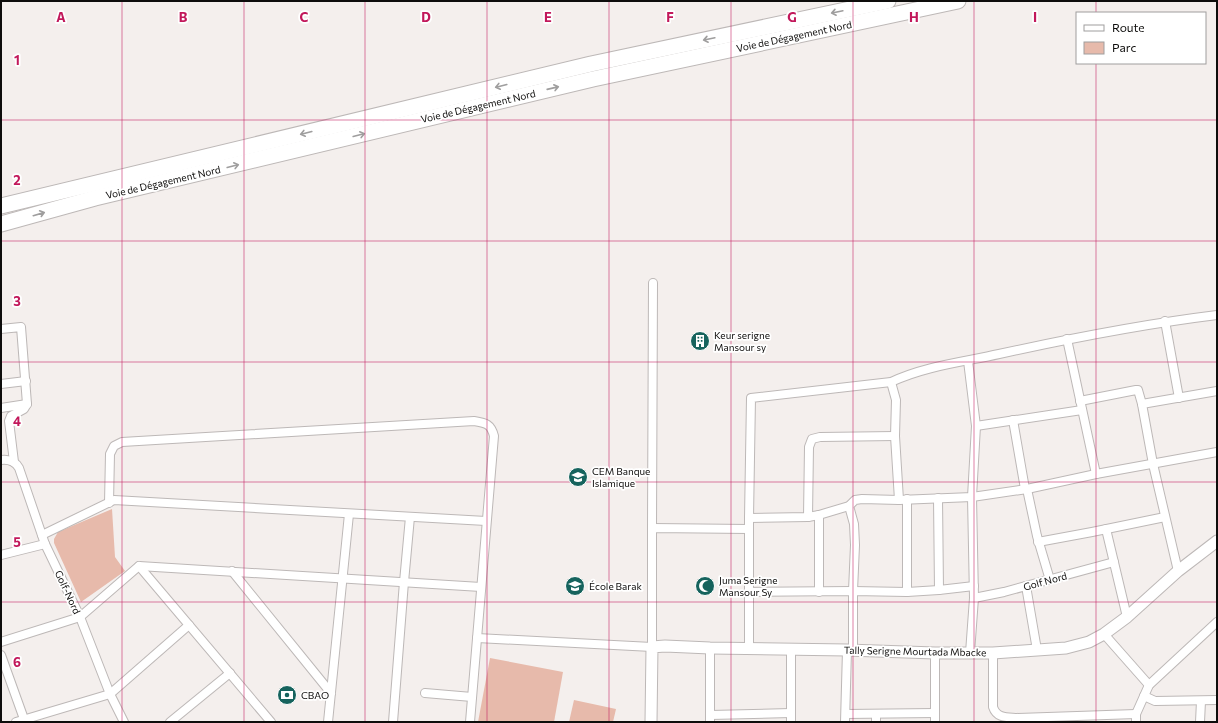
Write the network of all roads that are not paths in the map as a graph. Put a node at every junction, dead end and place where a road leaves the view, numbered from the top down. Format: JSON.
{"nodes":[{"id":1,"x":888,"y":1,"type":"edge"},
{"id":2,"x":958,"y":1,"type":"edge"},
{"id":3,"x":1,"y":206,"type":"edge"},
{"id":4,"x":4,"y":225,"type":"edge"},
{"id":5,"x":653,"y":283,"type":"dead end"},
{"id":6,"x":1217,"y":315,"type":"edge"},
{"id":7,"x":1165,"y":321,"type":"junction"},
{"id":8,"x":1,"y":329,"type":"edge"},
{"id":9,"x":1067,"y":339,"type":"junction"},
{"id":10,"x":968,"y":361,"type":"junction"},
{"id":11,"x":26,"y":381,"type":"junction"},
{"id":12,"x":891,"y":382,"type":"junction"},
{"id":13,"x":1,"y":384,"type":"edge"},
{"id":14,"x":1217,"y":391,"type":"edge"},
{"id":15,"x":1179,"y":398,"type":"junction"},
{"id":16,"x":1080,"y":401,"type":"junction"},
{"id":17,"x":27,"y":404,"type":"junction"},
{"id":18,"x":1142,"y":404,"type":"junction"},
{"id":19,"x":1,"y":408,"type":"edge"},
{"id":20,"x":1082,"y":410,"type":"junction"},
{"id":21,"x":1012,"y":420,"type":"junction"},
{"id":22,"x":976,"y":426,"type":"junction"},
{"id":23,"x":895,"y":436,"type":"junction"},
{"id":24,"x":1217,"y":452,"type":"edge"},
{"id":25,"x":1,"y":460,"type":"edge"},
{"id":26,"x":14,"y":462,"type":"junction"},
{"id":27,"x":1153,"y":464,"type":"junction"},
{"id":28,"x":1096,"y":474,"type":"junction"},
{"id":29,"x":1026,"y":489,"type":"junction"},
{"id":30,"x":972,"y":497,"type":"junction"},
{"id":31,"x":938,"y":498,"type":"junction"},
{"id":32,"x":903,"y":499,"type":"junction"},
{"id":33,"x":109,"y":503,"type":"junction"},
{"id":34,"x":849,"y":506,"type":"junction"},
{"id":35,"x":349,"y":514,"type":"junction"},
{"id":36,"x":819,"y":515,"type":"junction"},
{"id":37,"x":410,"y":517,"type":"junction"},
{"id":38,"x":808,"y":517,"type":"junction"},
{"id":39,"x":1165,"y":517,"type":"junction"},
{"id":40,"x":749,"y":518,"type":"junction"},
{"id":41,"x":486,"y":521,"type":"junction"},
{"id":42,"x":652,"y":528,"type":"junction"},
{"id":43,"x":749,"y":529,"type":"junction"},
{"id":44,"x":1106,"y":529,"type":"junction"},
{"id":45,"x":42,"y":535,"type":"junction"},
{"id":46,"x":1217,"y":541,"type":"edge"},
{"id":47,"x":1038,"y":542,"type":"junction"},
{"id":48,"x":45,"y":544,"type":"junction"},
{"id":49,"x":1,"y":556,"type":"edge"},
{"id":50,"x":1114,"y":562,"type":"junction"},
{"id":51,"x":139,"y":566,"type":"junction"},
{"id":52,"x":232,"y":571,"type":"junction"},
{"id":53,"x":1178,"y":571,"type":"junction"},
{"id":54,"x":342,"y":578,"type":"junction"},
{"id":55,"x":1050,"y":580,"type":"junction"},
{"id":56,"x":404,"y":582,"type":"junction"},
{"id":57,"x":974,"y":586,"type":"junction"},
{"id":58,"x":1026,"y":586,"type":"junction"},
{"id":59,"x":481,"y":587,"type":"junction"},
{"id":60,"x":853,"y":590,"type":"junction"},
{"id":61,"x":939,"y":590,"type":"junction"},
{"id":62,"x":748,"y":592,"type":"junction"},
{"id":63,"x":818,"y":592,"type":"junction"},
{"id":64,"x":907,"y":592,"type":"junction"},
{"id":65,"x":974,"y":598,"type":"junction"},
{"id":66,"x":80,"y":617,"type":"junction"},
{"id":67,"x":1127,"y":617,"type":"junction"},
{"id":68,"x":1217,"y":622,"type":"edge"},
{"id":69,"x":189,"y":625,"type":"junction"},
{"id":70,"x":1104,"y":634,"type":"junction"},
{"id":71,"x":477,"y":638,"type":"junction"},
{"id":72,"x":1,"y":642,"type":"edge"},
{"id":73,"x":652,"y":647,"type":"junction"},
{"id":74,"x":710,"y":648,"type":"junction"},
{"id":75,"x":749,"y":648,"type":"junction"},
{"id":76,"x":791,"y":649,"type":"junction"},
{"id":77,"x":850,"y":650,"type":"junction"},
{"id":78,"x":1038,"y":650,"type":"junction"},
{"id":79,"x":935,"y":653,"type":"junction"},
{"id":80,"x":970,"y":653,"type":"junction"},
{"id":81,"x":993,"y":653,"type":"junction"},
{"id":82,"x":1,"y":655,"type":"edge"},
{"id":83,"x":230,"y":673,"type":"junction"},
{"id":84,"x":1149,"y":686,"type":"junction"},
{"id":85,"x":331,"y":693,"type":"junction"},
{"id":86,"x":425,"y":693,"type":"dead end"},
{"id":87,"x":110,"y":694,"type":"junction"},
{"id":88,"x":1144,"y":696,"type":"junction"},
{"id":89,"x":472,"y":697,"type":"junction"},
{"id":90,"x":1217,"y":700,"type":"edge"},
{"id":91,"x":1201,"y":701,"type":"junction"},
{"id":92,"x":791,"y":713,"type":"junction"},
{"id":93,"x":935,"y":713,"type":"junction"},
{"id":94,"x":710,"y":718,"type":"edge"},
{"id":95,"x":846,"y":718,"type":"edge"},
{"id":96,"x":876,"y":718,"type":"edge"},
{"id":97,"x":1136,"y":718,"type":"edge"},
{"id":98,"x":37,"y":719,"type":"edge"},
{"id":99,"x":1079,"y":719,"type":"edge"},
{"id":100,"x":1018,"y":720,"type":"edge"},
{"id":101,"x":20,"y":721,"type":"edge"},
{"id":102,"x":124,"y":722,"type":"edge"},
{"id":103,"x":170,"y":722,"type":"edge"},
{"id":104,"x":270,"y":722,"type":"edge"},
{"id":105,"x":328,"y":722,"type":"edge"},
{"id":106,"x":393,"y":722,"type":"edge"},
{"id":107,"x":470,"y":722,"type":"edge"},
{"id":108,"x":651,"y":722,"type":"edge"},
{"id":109,"x":791,"y":722,"type":"edge"},
{"id":110,"x":935,"y":722,"type":"edge"},
{"id":111,"x":1200,"y":722,"type":"edge"}],
"edges":[{"from":1,"to":3,"type":"highway","name":"Voie de Dégagement Nord","one_way":true},
{"from":4,"to":2,"type":"highway","name":"Voie de Dégagement Nord","one_way":true},
{"from":5,"to":42,"type":"street"},
{"from":6,"to":7,"type":"street"},
{"from":7,"to":9,"type":"street"},
{"from":7,"to":15,"type":"street"},
{"from":8,"to":11,"type":"street"},
{"from":9,"to":10,"type":"street"},
{"from":9,"to":16,"type":"street"},
{"from":10,"to":12,"type":"street"},
{"from":10,"to":22,"type":"street"},
{"from":11,"to":13,"type":"street"},
{"from":11,"to":17,"type":"street"},
{"from":12,"to":23,"type":"street"},
{"from":12,"to":40,"type":"street"},
{"from":14,"to":15,"type":"street"},
{"from":15,"to":18,"type":"street"},
{"from":16,"to":18,"type":"street"},
{"from":16,"to":20,"type":"street"},
{"from":17,"to":19,"type":"street"},
{"from":17,"to":26,"type":"street"},
{"from":18,"to":27,"type":"street"},
{"from":20,"to":21,"type":"street"},
{"from":20,"to":28,"type":"street"},
{"from":21,"to":22,"type":"street"},
{"from":21,"to":29,"type":"street"},
{"from":22,"to":30,"type":"street"},
{"from":23,"to":32,"type":"street"},
{"from":23,"to":38,"type":"street"},
{"from":24,"to":27,"type":"street"},
{"from":25,"to":26,"type":"street"},
{"from":26,"to":45,"type":"street","name":"Golf-Nord"},
{"from":27,"to":28,"type":"street"},
{"from":27,"to":39,"type":"street"},
{"from":28,"to":29,"type":"street"},
{"from":29,"to":30,"type":"street"},
{"from":29,"to":47,"type":"street"},
{"from":30,"to":31,"type":"street"},
{"from":30,"to":57,"type":"street"},
{"from":31,"to":32,"type":"street"},
{"from":31,"to":61,"type":"street"},
{"from":32,"to":34,"type":"street"},
{"from":32,"to":64,"type":"street"},
{"from":33,"to":35,"type":"street"},
{"from":33,"to":41,"type":"street"},
{"from":33,"to":45,"type":"street"},
{"from":34,"to":36,"type":"street"},
{"from":34,"to":60,"type":"street"},
{"from":35,"to":37,"type":"street"},
{"from":35,"to":54,"type":"street"},
{"from":36,"to":38,"type":"street"},
{"from":36,"to":63,"type":"street"},
{"from":37,"to":41,"type":"street"},
{"from":37,"to":56,"type":"street"},
{"from":38,"to":40,"type":"street"},
{"from":39,"to":44,"type":"street"},
{"from":39,"to":53,"type":"street"},
{"from":40,"to":43,"type":"street"},
{"from":41,"to":59,"type":"street"},
{"from":42,"to":43,"type":"street"},
{"from":42,"to":73,"type":"street"},
{"from":43,"to":62,"type":"street"},
{"from":44,"to":47,"type":"street"},
{"from":44,"to":50,"type":"street"},
{"from":45,"to":48,"type":"street","name":"Golf-Nord"},
{"from":46,"to":53,"type":"street","name":"Tally Serigne Mourtada Mbacke"},
{"from":47,"to":55,"type":"street"},
{"from":48,"to":49,"type":"street"},
{"from":48,"to":66,"type":"street","name":"Golf-Nord"},
{"from":50,"to":55,"type":"street","name":"Golf Nord"},
{"from":50,"to":67,"type":"street"},
{"from":51,"to":52,"type":"street"},
{"from":51,"to":66,"type":"street"},
{"from":51,"to":69,"type":"street"},
{"from":52,"to":54,"type":"street"},
{"from":52,"to":85,"type":"street"},
{"from":53,"to":67,"type":"street","name":"Tally Serigne Mourtada Mbacke"},
{"from":54,"to":56,"type":"street"},
{"from":54,"to":85,"type":"street"},
{"from":55,"to":58,"type":"street","name":"Golf Nord"},
{"from":56,"to":59,"type":"street"},
{"from":56,"to":106,"type":"street"},
{"from":57,"to":61,"type":"street"},
{"from":57,"to":65,"type":"street"},
{"from":58,"to":65,"type":"street","name":"Golf Nord"},
{"from":58,"to":78,"type":"street"},
{"from":59,"to":71,"type":"street"},
{"from":60,"to":63,"type":"street"},
{"from":60,"to":64,"type":"street"},
{"from":60,"to":77,"type":"street"},
{"from":61,"to":64,"type":"street"},
{"from":62,"to":63,"type":"street"},
{"from":62,"to":75,"type":"street"},
{"from":65,"to":80,"type":"street"},
{"from":66,"to":72,"type":"street"},
{"from":66,"to":87,"type":"street","name":"Golf-Nord"},
{"from":67,"to":70,"type":"street","name":"Tally Serigne Mourtada Mbacke"},
{"from":68,"to":84,"type":"street"},
{"from":69,"to":83,"type":"street"},
{"from":69,"to":87,"type":"street"},
{"from":70,"to":78,"type":"street","name":"Tally Serigne Mourtada Mbacke"},
{"from":70,"to":84,"type":"street"},
{"from":71,"to":73,"type":"street"},
{"from":71,"to":89,"type":"street"},
{"from":73,"to":74,"type":"street","name":"Tally Serigne Mourtada Mbacke"},
{"from":73,"to":108,"type":"street"},
{"from":74,"to":75,"type":"street","name":"Tally Serigne Mourtada Mbacke"},
{"from":74,"to":94,"type":"street"},
{"from":75,"to":76,"type":"street","name":"Tally Serigne Mourtada Mbacke"},
{"from":76,"to":77,"type":"street","name":"Tally Serigne Mourtada Mbacke"},
{"from":76,"to":92,"type":"street"},
{"from":77,"to":79,"type":"street","name":"Tally Serigne Mourtada Mbacke"},
{"from":77,"to":95,"type":"street"},
{"from":78,"to":81,"type":"street","name":"Tally Serigne Mourtada Mbacke"},
{"from":79,"to":80,"type":"street","name":"Tally Serigne Mourtada Mbacke"},
{"from":79,"to":93,"type":"street"},
{"from":80,"to":81,"type":"street","name":"Tally Serigne Mourtada Mbacke"},
{"from":81,"to":100,"type":"street"},
{"from":82,"to":101,"type":"street"},
{"from":83,"to":103,"type":"street"},
{"from":83,"to":104,"type":"street"},
{"from":84,"to":88,"type":"street"},
{"from":85,"to":105,"type":"street"},
{"from":86,"to":89,"type":"street"},
{"from":87,"to":98,"type":"street"},
{"from":87,"to":102,"type":"street","name":"Golf-Nord"},
{"from":88,"to":91,"type":"street"},
{"from":88,"to":97,"type":"street"},
{"from":89,"to":107,"type":"street"},
{"from":90,"to":91,"type":"street"},
{"from":91,"to":111,"type":"street"},
{"from":92,"to":94,"type":"street"},
{"from":92,"to":109,"type":"street"},
{"from":93,"to":96,"type":"street"},
{"from":93,"to":110,"type":"street"},
{"from":95,"to":96,"type":"street"},
{"from":97,"to":99,"type":"street"},
{"from":98,"to":101,"type":"street"},
{"from":99,"to":100,"type":"street"}]}
